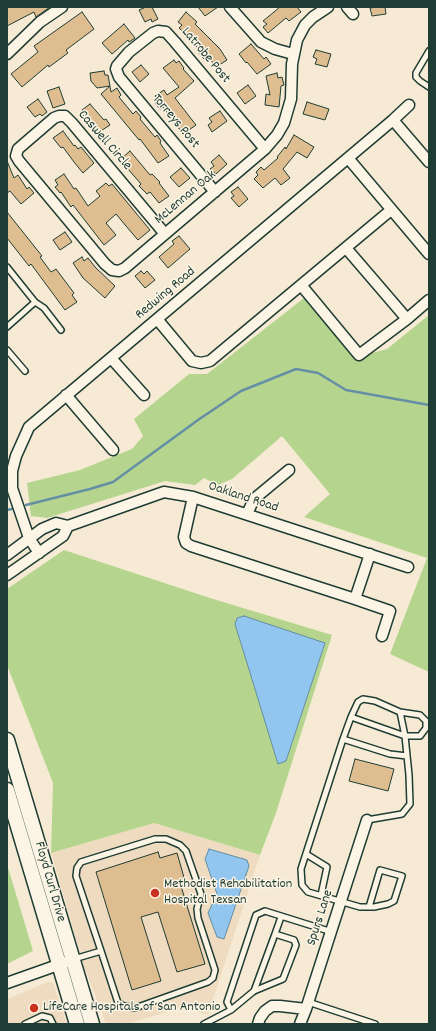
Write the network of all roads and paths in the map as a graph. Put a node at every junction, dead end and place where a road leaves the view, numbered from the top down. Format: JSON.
{"nodes":[{"id":1,"x":62,"y":7,"type":"edge"},
{"id":2,"x":230,"y":7,"type":"edge"},
{"id":3,"x":322,"y":9,"type":"edge"},
{"id":4,"x":429,"y":51,"type":"edge"},
{"id":5,"x":7,"y":54,"type":"edge"},
{"id":6,"x":293,"y":54,"type":"junction"},
{"id":7,"x":116,"y":69,"type":"joint"},
{"id":8,"x":429,"y":87,"type":"edge"},
{"id":9,"x":409,"y":105,"type":"dead end"},
{"id":10,"x":393,"y":120,"type":"junction"},
{"id":11,"x":264,"y":149,"type":"junction"},
{"id":12,"x":16,"y":156,"type":"joint"},
{"id":13,"x":348,"y":158,"type":"junction"},
{"id":14,"x":429,"y":162,"type":"edge"},
{"id":15,"x":215,"y":192,"type":"junction"},
{"id":16,"x":391,"y":210,"type":"junction"},
{"id":17,"x":165,"y":234,"type":"junction"},
{"id":18,"x":346,"y":248,"type":"junction"},
{"id":19,"x":429,"y":254,"type":"edge"},
{"id":20,"x":7,"y":267,"type":"edge"},
{"id":21,"x":301,"y":285,"type":"junction"},
{"id":22,"x":429,"y":300,"type":"edge"},
{"id":23,"x":35,"y":302,"type":"junction"},
{"id":24,"x":157,"y":319,"type":"junction"},
{"id":25,"x":407,"y":319,"type":"junction"},
{"id":26,"x":7,"y":327,"type":"edge"},
{"id":27,"x":61,"y":330,"type":"dead end"},
{"id":28,"x":7,"y":350,"type":"edge"},
{"id":29,"x":111,"y":358,"type":"junction"},
{"id":30,"x":25,"y":371,"type":"dead end"},
{"id":31,"x":144,"y":395,"type":"dead end"},
{"id":32,"x":66,"y":396,"type":"junction"},
{"id":33,"x":113,"y":450,"type":"dead end"},
{"id":34,"x":289,"y":470,"type":"dead end"},
{"id":35,"x":193,"y":497,"type":"junction"},
{"id":36,"x":247,"y":514,"type":"junction"},
{"id":37,"x":68,"y":526,"type":"junction"},
{"id":38,"x":29,"y":538,"type":"junction"},
{"id":39,"x":39,"y":553,"type":"junction"},
{"id":40,"x":370,"y":554,"type":"junction"},
{"id":41,"x":7,"y":555,"type":"edge"},
{"id":42,"x":408,"y":567,"type":"dead end"},
{"id":43,"x":7,"y":574,"type":"edge"},
{"id":44,"x":356,"y":599,"type":"junction"},
{"id":45,"x":382,"y":636,"type":"dead end"},
{"id":46,"x":400,"y":712,"type":"junction"},
{"id":47,"x":351,"y":717,"type":"junction"},
{"id":48,"x":405,"y":736,"type":"junction"},
{"id":49,"x":343,"y":739,"type":"junction"},
{"id":50,"x":7,"y":740,"type":"edge"},
{"id":51,"x":407,"y":756,"type":"junction"},
{"id":52,"x":7,"y":790,"type":"edge"},
{"id":53,"x":367,"y":820,"type":"joint"},
{"id":54,"x":306,"y":854,"type":"junction"},
{"id":55,"x":321,"y":896,"type":"junction"},
{"id":56,"x":341,"y":901,"type":"junction"},
{"id":57,"x":369,"y":907,"type":"junction"},
{"id":58,"x":281,"y":917,"type":"junction"},
{"id":59,"x":332,"y":932,"type":"junction"},
{"id":60,"x":275,"y":934,"type":"junction"},
{"id":61,"x":102,"y":951,"type":"junction"},
{"id":62,"x":72,"y":960,"type":"junction"},
{"id":63,"x":58,"y":964,"type":"junction"},
{"id":64,"x":7,"y":982,"type":"edge"},
{"id":65,"x":254,"y":991,"type":"junction"},
{"id":66,"x":307,"y":1006,"type":"junction"},
{"id":67,"x":231,"y":1010,"type":"junction"},
{"id":68,"x":25,"y":1024,"type":"edge"},
{"id":69,"x":53,"y":1024,"type":"edge"},
{"id":70,"x":77,"y":1024,"type":"edge"},
{"id":71,"x":92,"y":1024,"type":"edge"},
{"id":72,"x":204,"y":1024,"type":"edge"},
{"id":73,"x":258,"y":1024,"type":"edge"},
{"id":74,"x":300,"y":1024,"type":"edge"},
{"id":75,"x":375,"y":1024,"type":"edge"}],
"edges":[{"from":1,"to":5,"type":"street"},
{"from":2,"to":6,"type":"street"},
{"from":3,"to":6,"type":"street","name":"McLennan Oak"},
{"from":4,"to":8,"type":"lane"},
{"from":6,"to":11,"type":"street","name":"McLennan Oak"},
{"from":7,"to":11,"type":"street","name":"Latrobe Post"},
{"from":7,"to":15,"type":"street","name":"Torreys Post"},
{"from":9,"to":10,"type":"street","name":"Redwing Road"},
{"from":10,"to":13,"type":"street","name":"Redwing Road"},
{"from":10,"to":14,"type":"street"},
{"from":11,"to":15,"type":"street","name":"McLennan Oak"},
{"from":12,"to":17,"type":"street","name":"McLennan Oak"},
{"from":12,"to":17,"type":"street","name":"Caswell Circle"},
{"from":13,"to":16,"type":"street"},
{"from":13,"to":24,"type":"street","name":"Redwing Road"},
{"from":15,"to":17,"type":"street","name":"McLennan Oak"},
{"from":16,"to":18,"type":"street"},
{"from":16,"to":19,"type":"street"},
{"from":18,"to":21,"type":"street"},
{"from":18,"to":25,"type":"street"},
{"from":20,"to":23,"type":"lane"},
{"from":21,"to":24,"type":"street"},
{"from":21,"to":25,"type":"street"},
{"from":22,"to":25,"type":"street"},
{"from":23,"to":26,"type":"lane"},
{"from":23,"to":27,"type":"lane"},
{"from":24,"to":29,"type":"street","name":"Redwing Road"},
{"from":28,"to":30,"type":"lane"},
{"from":29,"to":31,"type":"street"},
{"from":29,"to":32,"type":"street","name":"Redwing Road"},
{"from":32,"to":33,"type":"street"},
{"from":32,"to":38,"type":"street","name":"Redwing Road"},
{"from":34,"to":36,"type":"street"},
{"from":35,"to":36,"type":"street","name":"Oakland Road"},
{"from":35,"to":37,"type":"street","name":"Oakland Road"},
{"from":35,"to":44,"type":"street"},
{"from":36,"to":40,"type":"street","name":"Oakland Road"},
{"from":37,"to":38,"type":"street","name":"Oakland Road"},
{"from":37,"to":39,"type":"street"},
{"from":38,"to":39,"type":"street","name":"Redwing Road"},
{"from":38,"to":41,"type":"street","name":"Oakland Road"},
{"from":39,"to":43,"type":"street"},
{"from":40,"to":42,"type":"street","name":"Oakland Road"},
{"from":40,"to":44,"type":"street"},
{"from":44,"to":45,"type":"street"},
{"from":46,"to":47,"type":"lane"},
{"from":46,"to":48,"type":"lane"},
{"from":46,"to":48,"type":"lane"},
{"from":47,"to":48,"type":"lane"},
{"from":47,"to":49,"type":"lane"},
{"from":48,"to":51,"type":"lane"},
{"from":49,"to":51,"type":"lane"},
{"from":49,"to":54,"type":"lane"},
{"from":50,"to":62,"type":"street","name":"Floyd Curl Drive"},
{"from":51,"to":53,"type":"lane"},
{"from":52,"to":63,"type":"street","name":"Floyd Curl Drive"},
{"from":53,"to":56,"type":"street","name":"Spurs Lane"},
{"from":54,"to":55,"type":"lane"},
{"from":54,"to":55,"type":"lane"},
{"from":55,"to":56,"type":"lane"},
{"from":56,"to":57,"type":"lane"},
{"from":56,"to":59,"type":"street","name":"Spurs Lane"},
{"from":57,"to":57,"type":"lane"},
{"from":58,"to":59,"type":"lane"},
{"from":58,"to":60,"type":"lane"},
{"from":58,"to":67,"type":"lane"},
{"from":59,"to":66,"type":"street","name":"Spurs Lane"},
{"from":60,"to":65,"type":"lane"},
{"from":60,"to":65,"type":"lane"},
{"from":61,"to":61,"type":"lane"},
{"from":61,"to":62,"type":"lane"},
{"from":62,"to":63,"type":"street"},
{"from":62,"to":71,"type":"street","name":"Floyd Curl Drive"},
{"from":63,"to":64,"type":"street"},
{"from":63,"to":70,"type":"street","name":"Floyd Curl Drive"},
{"from":65,"to":67,"type":"lane"},
{"from":66,"to":73,"type":"street"},
{"from":66,"to":74,"type":"street","name":"Spurs Lane"},
{"from":66,"to":75,"type":"lane"},
{"from":67,"to":72,"type":"lane"},
{"from":68,"to":69,"type":"lane"}]}
